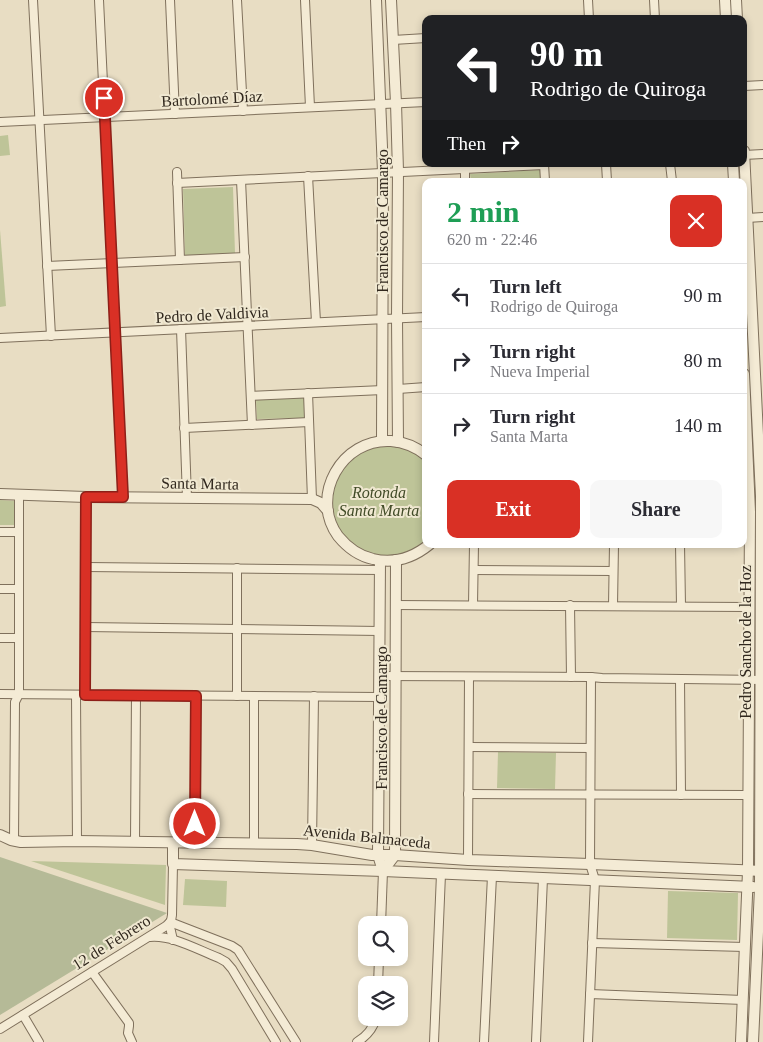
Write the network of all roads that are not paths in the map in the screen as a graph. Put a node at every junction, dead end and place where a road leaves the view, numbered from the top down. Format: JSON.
{"nodes":[{"id":1,"x":33,"y":0,"type":"edge"},
{"id":2,"x":99,"y":0,"type":"edge"},
{"id":3,"x":170,"y":0,"type":"edge"},
{"id":4,"x":237,"y":0,"type":"edge"},
{"id":5,"x":305,"y":0,"type":"edge"},
{"id":6,"x":376,"y":0,"type":"edge"},
{"id":7,"x":391,"y":0,"type":"edge"},
{"id":8,"x":588,"y":0,"type":"edge"},
{"id":9,"x":654,"y":0,"type":"edge"},
{"id":10,"x":725,"y":0,"type":"edge"},
{"id":11,"x":736,"y":0,"type":"edge"},
{"id":12,"x":589,"y":15,"type":"edge"},
{"id":13,"x":655,"y":15,"type":"edge"},
{"id":14,"x":726,"y":15,"type":"edge"},
{"id":15,"x":737,"y":15,"type":"edge"},
{"id":16,"x":422,"y":38,"type":"edge"},
{"id":17,"x":393,"y":40,"type":"junction"},
{"id":18,"x":763,"y":85,"type":"edge"},
{"id":19,"x":747,"y":86,"type":"edge"},
{"id":20,"x":422,"y":102,"type":"edge"},
{"id":21,"x":396,"y":103,"type":"junction"},
{"id":22,"x":381,"y":104,"type":"junction"},
{"id":23,"x":310,"y":107,"type":"junction"},
{"id":24,"x":243,"y":111,"type":"junction"},
{"id":25,"x":175,"y":114,"type":"junction"},
{"id":26,"x":105,"y":117,"type":"junction"},
{"id":27,"x":39,"y":120,"type":"junction"},
{"id":28,"x":0,"y":122,"type":"edge"},
{"id":29,"x":747,"y":154,"type":"edge"},
{"id":30,"x":763,"y":154,"type":"edge"},
{"id":31,"x":497,"y":167,"type":"edge"},
{"id":32,"x":465,"y":169,"type":"junction"},
{"id":33,"x":176,"y":172,"type":"dead end"},
{"id":34,"x":383,"y":172,"type":"junction"},
{"id":35,"x":398,"y":172,"type":"junction"},
{"id":36,"x":308,"y":176,"type":"junction"},
{"id":37,"x":465,"y":178,"type":"edge"},
{"id":38,"x":241,"y":180,"type":"junction"},
{"id":39,"x":177,"y":182,"type":"junction"},
{"id":40,"x":763,"y":217,"type":"edge"},
{"id":41,"x":747,"y":218,"type":"joint"},
{"id":42,"x":245,"y":257,"type":"junction"},
{"id":43,"x":180,"y":260,"type":"junction"},
{"id":44,"x":112,"y":263,"type":"junction"},
{"id":45,"x":47,"y":266,"type":"junction"},
{"id":46,"x":747,"y":301,"type":"edge"},
{"id":47,"x":422,"y":317,"type":"edge"},
{"id":48,"x":397,"y":318,"type":"junction"},
{"id":49,"x":383,"y":319,"type":"junction"},
{"id":50,"x":316,"y":322,"type":"junction"},
{"id":51,"x":248,"y":326,"type":"junction"},
{"id":52,"x":181,"y":329,"type":"junction"},
{"id":53,"x":115,"y":332,"type":"junction"},
{"id":54,"x":51,"y":336,"type":"junction"},
{"id":55,"x":0,"y":338,"type":"edge"},
{"id":56,"x":759,"y":361,"type":"edge"},
{"id":57,"x":422,"y":387,"type":"edge"},
{"id":58,"x":398,"y":389,"type":"junction"},
{"id":59,"x":383,"y":390,"type":"junction"},
{"id":60,"x":308,"y":393,"type":"junction"},
{"id":61,"x":251,"y":396,"type":"junction"},
{"id":62,"x":309,"y":422,"type":"junction"},
{"id":63,"x":252,"y":425,"type":"junction"},
{"id":64,"x":184,"y":428,"type":"junction"},
{"id":65,"x":382,"y":441,"type":"junction"},
{"id":66,"x":398,"y":442,"type":"junction"},
{"id":67,"x":422,"y":453,"type":"edge"},
{"id":68,"x":328,"y":491,"type":"junction"},
{"id":69,"x":0,"y":494,"type":"edge"},
{"id":70,"x":19,"y":494,"type":"junction"},
{"id":71,"x":86,"y":497,"type":"junction"},
{"id":72,"x":123,"y":497,"type":"junction"},
{"id":73,"x":187,"y":498,"type":"junction"},
{"id":74,"x":312,"y":500,"type":"junction"},
{"id":75,"x":747,"y":500,"type":"edge"},
{"id":76,"x":762,"y":500,"type":"edge"},
{"id":77,"x":328,"y":511,"type":"junction"},
{"id":78,"x":0,"y":532,"type":"edge"},
{"id":79,"x":19,"y":532,"type":"junction"},
{"id":80,"x":424,"y":548,"type":"edge"},
{"id":81,"x":474,"y":548,"type":"edge"},
{"id":82,"x":614,"y":548,"type":"edge"},
{"id":83,"x":680,"y":548,"type":"edge"},
{"id":84,"x":396,"y":560,"type":"junction"},
{"id":85,"x":380,"y":565,"type":"junction"},
{"id":86,"x":86,"y":567,"type":"junction"},
{"id":87,"x":237,"y":568,"type":"junction"},
{"id":88,"x":474,"y":570,"type":"junction"},
{"id":89,"x":613,"y":571,"type":"junction"},
{"id":90,"x":0,"y":589,"type":"edge"},
{"id":91,"x":19,"y":589,"type":"junction"},
{"id":92,"x":396,"y":605,"type":"junction"},
{"id":93,"x":473,"y":605,"type":"junction"},
{"id":94,"x":570,"y":605,"type":"junction"},
{"id":95,"x":613,"y":606,"type":"junction"},
{"id":96,"x":681,"y":606,"type":"junction"},
{"id":97,"x":749,"y":607,"type":"junction"},
{"id":98,"x":85,"y":627,"type":"junction"},
{"id":99,"x":237,"y":629,"type":"junction"},
{"id":100,"x":380,"y":631,"type":"junction"},
{"id":101,"x":0,"y":638,"type":"edge"},
{"id":102,"x":19,"y":638,"type":"junction"},
{"id":103,"x":379,"y":676,"type":"junction"},
{"id":104,"x":396,"y":677,"type":"junction"},
{"id":105,"x":469,"y":677,"type":"junction"},
{"id":106,"x":571,"y":677,"type":"junction"},
{"id":107,"x":590,"y":677,"type":"junction"},
{"id":108,"x":680,"y":679,"type":"junction"},
{"id":109,"x":749,"y":680,"type":"junction"},
{"id":110,"x":762,"y":680,"type":"edge"},
{"id":111,"x":0,"y":694,"type":"edge"},
{"id":112,"x":19,"y":694,"type":"junction"},
{"id":113,"x":81,"y":695,"type":"junction"},
{"id":114,"x":136,"y":695,"type":"junction"},
{"id":115,"x":196,"y":696,"type":"junction"},
{"id":116,"x":237,"y":696,"type":"junction"},
{"id":117,"x":254,"y":696,"type":"junction"},
{"id":118,"x":314,"y":696,"type":"junction"},
{"id":119,"x":379,"y":697,"type":"junction"},
{"id":120,"x":762,"y":746,"type":"edge"},
{"id":121,"x":469,"y":747,"type":"junction"},
{"id":122,"x":590,"y":748,"type":"junction"},
{"id":123,"x":468,"y":794,"type":"junction"},
{"id":124,"x":590,"y":794,"type":"junction"},
{"id":125,"x":681,"y":794,"type":"junction"},
{"id":126,"x":748,"y":795,"type":"junction"},
{"id":127,"x":0,"y":835,"type":"edge"},
{"id":128,"x":14,"y":841,"type":"junction"},
{"id":129,"x":77,"y":841,"type":"junction"},
{"id":130,"x":135,"y":842,"type":"junction"},
{"id":131,"x":173,"y":843,"type":"junction"},
{"id":132,"x":195,"y":843,"type":"junction"},
{"id":133,"x":254,"y":843,"type":"junction"},
{"id":134,"x":312,"y":845,"type":"junction"},
{"id":135,"x":378,"y":855,"type":"junction"},
{"id":136,"x":395,"y":855,"type":"junction"},
{"id":137,"x":468,"y":860,"type":"junction"},
{"id":138,"x":172,"y":864,"type":"junction"},
{"id":139,"x":590,"y":864,"type":"junction"},
{"id":140,"x":383,"y":871,"type":"junction"},
{"id":141,"x":748,"y":871,"type":"junction"},
{"id":142,"x":761,"y":871,"type":"edge"},
{"id":143,"x":441,"y":874,"type":"junction"},
{"id":144,"x":492,"y":876,"type":"junction"},
{"id":145,"x":543,"y":878,"type":"junction"},
{"id":146,"x":595,"y":880,"type":"junction"},
{"id":147,"x":748,"y":887,"type":"junction"},
{"id":148,"x":761,"y":888,"type":"edge"},
{"id":149,"x":381,"y":916,"type":"edge"},
{"id":150,"x":170,"y":922,"type":"junction"},
{"id":151,"x":148,"y":937,"type":"junction"},
{"id":152,"x":173,"y":940,"type":"junction"},
{"id":153,"x":592,"y":943,"type":"junction"},
{"id":154,"x":760,"y":944,"type":"edge"},
{"id":155,"x":745,"y":947,"type":"junction"},
{"id":156,"x":92,"y":972,"type":"junction"},
{"id":157,"x":759,"y":993,"type":"edge"},
{"id":158,"x":590,"y":994,"type":"junction"},
{"id":159,"x":743,"y":1000,"type":"junction"},
{"id":160,"x":23,"y":1015,"type":"junction"},
{"id":161,"x":372,"y":1026,"type":"edge"},
{"id":162,"x":0,"y":1029,"type":"edge"},
{"id":163,"x":39,"y":1042,"type":"edge"},
{"id":164,"x":132,"y":1042,"type":"edge"},
{"id":165,"x":276,"y":1042,"type":"edge"},
{"id":166,"x":296,"y":1042,"type":"edge"},
{"id":167,"x":356,"y":1042,"type":"edge"},
{"id":168,"x":434,"y":1042,"type":"edge"},
{"id":169,"x":484,"y":1042,"type":"edge"},
{"id":170,"x":536,"y":1042,"type":"edge"},
{"id":171,"x":588,"y":1042,"type":"edge"},
{"id":172,"x":741,"y":1042,"type":"edge"},
{"id":173,"x":753,"y":1042,"type":"edge"}],
"edges":[{"from":1,"to":27,"type":"street"},
{"from":2,"to":26,"type":"street"},
{"from":3,"to":25,"type":"street"},
{"from":4,"to":24,"type":"street"},
{"from":5,"to":23,"type":"street"},
{"from":6,"to":22,"type":"street","name":"Francisco de Camargo"},
{"from":7,"to":17,"type":"street","name":"Francisco de Camargo"},
{"from":8,"to":12,"type":"street"},
{"from":9,"to":13,"type":"street"},
{"from":10,"to":14,"type":"street"},
{"from":11,"to":15,"type":"street"},
{"from":16,"to":17,"type":"street"},
{"from":17,"to":21,"type":"street","name":"Francisco de Camargo"},
{"from":18,"to":19,"type":"street"},
{"from":20,"to":21,"type":"street","name":"Bartolomé Díaz"},
{"from":21,"to":22,"type":"street","name":"Bartolomé Díaz"},
{"from":21,"to":35,"type":"street","name":"Francisco de Camargo"},
{"from":22,"to":23,"type":"street","name":"Bartolomé Díaz"},
{"from":22,"to":34,"type":"street","name":"Francisco de Camargo"},
{"from":23,"to":24,"type":"street","name":"Bartolomé Díaz"},
{"from":24,"to":25,"type":"street","name":"Bartolomé Díaz"},
{"from":25,"to":26,"type":"street","name":"Bartolomé Díaz"},
{"from":26,"to":27,"type":"street","name":"Bartolomé Díaz"},
{"from":26,"to":44,"type":"street"},
{"from":27,"to":28,"type":"street","name":"Bartolomé Díaz"},
{"from":27,"to":45,"type":"street"},
{"from":29,"to":30,"type":"street"},
{"from":31,"to":32,"type":"street"},
{"from":32,"to":35,"type":"street"},
{"from":32,"to":37,"type":"street"},
{"from":33,"to":39,"type":"street"},
{"from":34,"to":35,"type":"street"},
{"from":34,"to":36,"type":"street"},
{"from":34,"to":49,"type":"street","name":"Francisco de Camargo"},
{"from":35,"to":48,"type":"street","name":"Francisco de Camargo"},
{"from":36,"to":38,"type":"street"},
{"from":36,"to":50,"type":"street"},
{"from":38,"to":39,"type":"street"},
{"from":38,"to":42,"type":"street"},
{"from":39,"to":43,"type":"street"},
{"from":40,"to":41,"type":"street"},
{"from":41,"to":46,"type":"street","name":"Pedro Sancho de la Hoz"},
{"from":42,"to":43,"type":"street"},
{"from":42,"to":51,"type":"street"},
{"from":43,"to":44,"type":"street"},
{"from":44,"to":45,"type":"street"},
{"from":44,"to":53,"type":"street"},
{"from":45,"to":54,"type":"street"},
{"from":46,"to":56,"type":"street","name":"Pedro Sancho de la Hoz"},
{"from":47,"to":48,"type":"street","name":"Pedro de Valdivia"},
{"from":48,"to":49,"type":"street","name":"Pedro de Valdivia"},
{"from":48,"to":58,"type":"street","name":"Francisco de Camargo"},
{"from":49,"to":50,"type":"street","name":"Pedro de Valdivia"},
{"from":49,"to":59,"type":"street","name":"Francisco de Camargo"},
{"from":50,"to":51,"type":"street","name":"Pedro de Valdivia"},
{"from":51,"to":52,"type":"street","name":"Pedro de Valdivia"},
{"from":51,"to":61,"type":"street"},
{"from":52,"to":53,"type":"street","name":"Pedro de Valdivia"},
{"from":52,"to":64,"type":"street"},
{"from":53,"to":54,"type":"street","name":"Pedro de Valdivia"},
{"from":53,"to":72,"type":"street"},
{"from":54,"to":55,"type":"street","name":"Pedro de Valdivia"},
{"from":56,"to":76,"type":"street","name":"Pedro Sancho de la Hoz"},
{"from":57,"to":58,"type":"street"},
{"from":58,"to":66,"type":"street","name":"Francisco de Camargo"},
{"from":59,"to":60,"type":"street"},
{"from":59,"to":65,"type":"street","name":"Francisco de Camargo"},
{"from":60,"to":61,"type":"street"},
{"from":60,"to":62,"type":"street"},
{"from":61,"to":63,"type":"street"},
{"from":62,"to":63,"type":"street"},
{"from":62,"to":74,"type":"street"},
{"from":63,"to":64,"type":"street"},
{"from":64,"to":73,"type":"street"},
{"from":65,"to":66,"type":"street"},
{"from":65,"to":68,"type":"street"},
{"from":66,"to":67,"type":"street"},
{"from":68,"to":74,"type":"street"},
{"from":68,"to":77,"type":"street"},
{"from":69,"to":70,"type":"street","name":"Santa Marta"},
{"from":70,"to":71,"type":"street","name":"Santa Marta"},
{"from":70,"to":79,"type":"street"},
{"from":71,"to":72,"type":"street","name":"Santa Marta"},
{"from":71,"to":86,"type":"street"},
{"from":72,"to":73,"type":"street","name":"Santa Marta"},
{"from":73,"to":74,"type":"street","name":"Santa Marta"},
{"from":74,"to":77,"type":"street"},
{"from":75,"to":76,"type":"street"},
{"from":75,"to":97,"type":"street","name":"Pedro Sancho de la Hoz"},
{"from":76,"to":110,"type":"street","name":"Pedro Sancho de la Hoz"},
{"from":77,"to":85,"type":"street"},
{"from":78,"to":79,"type":"street"},
{"from":79,"to":91,"type":"street"},
{"from":80,"to":84,"type":"street"},
{"from":81,"to":88,"type":"street"},
{"from":82,"to":89,"type":"street"},
{"from":83,"to":96,"type":"street"},
{"from":84,"to":85,"type":"street"},
{"from":84,"to":92,"type":"street","name":"Francisco de Camargo"},
{"from":85,"to":87,"type":"street"},
{"from":85,"to":100,"type":"street","name":"Francisco de Camargo"},
{"from":86,"to":87,"type":"street"},
{"from":86,"to":98,"type":"street"},
{"from":87,"to":99,"type":"street"},
{"from":88,"to":89,"type":"street"},
{"from":88,"to":93,"type":"street"},
{"from":89,"to":95,"type":"street"},
{"from":90,"to":91,"type":"street"},
{"from":91,"to":102,"type":"street"},
{"from":92,"to":93,"type":"street"},
{"from":92,"to":104,"type":"street","name":"Francisco de Camargo"},
{"from":93,"to":94,"type":"street"},
{"from":94,"to":95,"type":"street"},
{"from":94,"to":106,"type":"street"},
{"from":95,"to":96,"type":"street"},
{"from":96,"to":97,"type":"street"},
{"from":97,"to":109,"type":"street","name":"Pedro Sancho de la Hoz"},
{"from":98,"to":99,"type":"street"},
{"from":98,"to":113,"type":"street"},
{"from":99,"to":100,"type":"street"},
{"from":99,"to":116,"type":"street"},
{"from":100,"to":103,"type":"street","name":"Francisco de Camargo"},
{"from":101,"to":102,"type":"street"},
{"from":102,"to":112,"type":"street"},
{"from":103,"to":104,"type":"street"},
{"from":103,"to":119,"type":"street","name":"Francisco de Camargo"},
{"from":104,"to":105,"type":"street"},
{"from":104,"to":136,"type":"street","name":"Francisco de Camargo"},
{"from":105,"to":106,"type":"street"},
{"from":105,"to":121,"type":"street"},
{"from":106,"to":107,"type":"street"},
{"from":107,"to":108,"type":"street"},
{"from":107,"to":122,"type":"street"},
{"from":108,"to":109,"type":"street"},
{"from":108,"to":125,"type":"street"},
{"from":109,"to":110,"type":"street"},
{"from":109,"to":126,"type":"street","name":"Pedro Sancho de la Hoz"},
{"from":110,"to":120,"type":"street","name":"Pedro Sancho de la Hoz"},
{"from":111,"to":112,"type":"street"},
{"from":112,"to":113,"type":"street"},
{"from":112,"to":128,"type":"street"},
{"from":113,"to":114,"type":"street"},
{"from":113,"to":129,"type":"street"},
{"from":114,"to":115,"type":"street"},
{"from":114,"to":130,"type":"street"},
{"from":115,"to":116,"type":"street"},
{"from":115,"to":132,"type":"street"},
{"from":116,"to":117,"type":"street"},
{"from":117,"to":118,"type":"street"},
{"from":117,"to":133,"type":"street"},
{"from":118,"to":119,"type":"street"},
{"from":118,"to":134,"type":"street"},
{"from":119,"to":135,"type":"street","name":"Francisco de Camargo"},
{"from":120,"to":142,"type":"street","name":"Pedro Sancho de la Hoz"},
{"from":121,"to":122,"type":"street"},
{"from":121,"to":123,"type":"street"},
{"from":122,"to":124,"type":"street"},
{"from":123,"to":124,"type":"street"},
{"from":123,"to":137,"type":"street"},
{"from":124,"to":125,"type":"street"},
{"from":124,"to":139,"type":"street"},
{"from":125,"to":126,"type":"street"},
{"from":126,"to":141,"type":"street","name":"Pedro Sancho de la Hoz"},
{"from":127,"to":128,"type":"street","name":"Avenida Balmaceda"},
{"from":128,"to":129,"type":"street","name":"Avenida Balmaceda"},
{"from":129,"to":130,"type":"street","name":"Avenida Balmaceda"},
{"from":130,"to":131,"type":"street","name":"Avenida Balmaceda"},
{"from":131,"to":132,"type":"street","name":"Avenida Balmaceda"},
{"from":131,"to":138,"type":"street","name":"12 de Febrero"},
{"from":132,"to":133,"type":"street","name":"Avenida Balmaceda"},
{"from":133,"to":134,"type":"street","name":"Avenida Balmaceda"},
{"from":134,"to":135,"type":"street","name":"Avenida Balmaceda"},
{"from":135,"to":136,"type":"street","name":"Avenida Balmaceda"},
{"from":135,"to":140,"type":"street","name":"Francisco de Camargo"},
{"from":136,"to":137,"type":"street","name":"Avenida Balmaceda"},
{"from":136,"to":140,"type":"street"},
{"from":137,"to":139,"type":"street","name":"Avenida Balmaceda"},
{"from":138,"to":140,"type":"street","name":"Avenida Balmaceda"},
{"from":138,"to":150,"type":"street","name":"12 de Febrero"},
{"from":139,"to":141,"type":"street","name":"Avenida Balmaceda"},
{"from":139,"to":146,"type":"street"},
{"from":140,"to":143,"type":"street","name":"Avenida Balmaceda"},
{"from":140,"to":149,"type":"street","name":"Francisco de Camargo"},
{"from":141,"to":142,"type":"street","name":"Avenida Balmaceda"},
{"from":141,"to":147,"type":"street","name":"Pedro Sancho de la Hoz"},
{"from":142,"to":148,"type":"street","name":"Pedro Sancho de la Hoz"},
{"from":143,"to":144,"type":"street","name":"Avenida Balmaceda"},
{"from":143,"to":168,"type":"street"},
{"from":144,"to":145,"type":"street","name":"Avenida Balmaceda"},
{"from":144,"to":169,"type":"street"},
{"from":145,"to":146,"type":"street","name":"Avenida Balmaceda"},
{"from":145,"to":170,"type":"street"},
{"from":146,"to":147,"type":"street","name":"Avenida Balmaceda"},
{"from":146,"to":153,"type":"street"},
{"from":147,"to":148,"type":"street","name":"Avenida Balmaceda"},
{"from":147,"to":155,"type":"street","name":"Pedro Sancho de la Hoz"},
{"from":148,"to":154,"type":"street","name":"Pedro Sancho de la Hoz"},
{"from":150,"to":151,"type":"street","name":"12 de Febrero"},
{"from":150,"to":152,"type":"street"},
{"from":150,"to":166,"type":"street"},
{"from":151,"to":152,"type":"street"},
{"from":151,"to":156,"type":"street","name":"12 de Febrero"},
{"from":152,"to":165,"type":"street"},
{"from":153,"to":155,"type":"street"},
{"from":153,"to":158,"type":"street"},
{"from":154,"to":157,"type":"street","name":"Pedro Sancho de la Hoz"},
{"from":155,"to":159,"type":"street","name":"Pedro Sancho de la Hoz"},
{"from":156,"to":160,"type":"street","name":"12 de Febrero"},
{"from":156,"to":164,"type":"street"},
{"from":157,"to":173,"type":"street","name":"Pedro Sancho de la Hoz"},
{"from":158,"to":159,"type":"street"},
{"from":158,"to":171,"type":"street"},
{"from":159,"to":172,"type":"street","name":"Pedro Sancho de la Hoz"},
{"from":160,"to":162,"type":"street","name":"12 de Febrero"},
{"from":160,"to":163,"type":"street"},
{"from":161,"to":167,"type":"street"}]}
